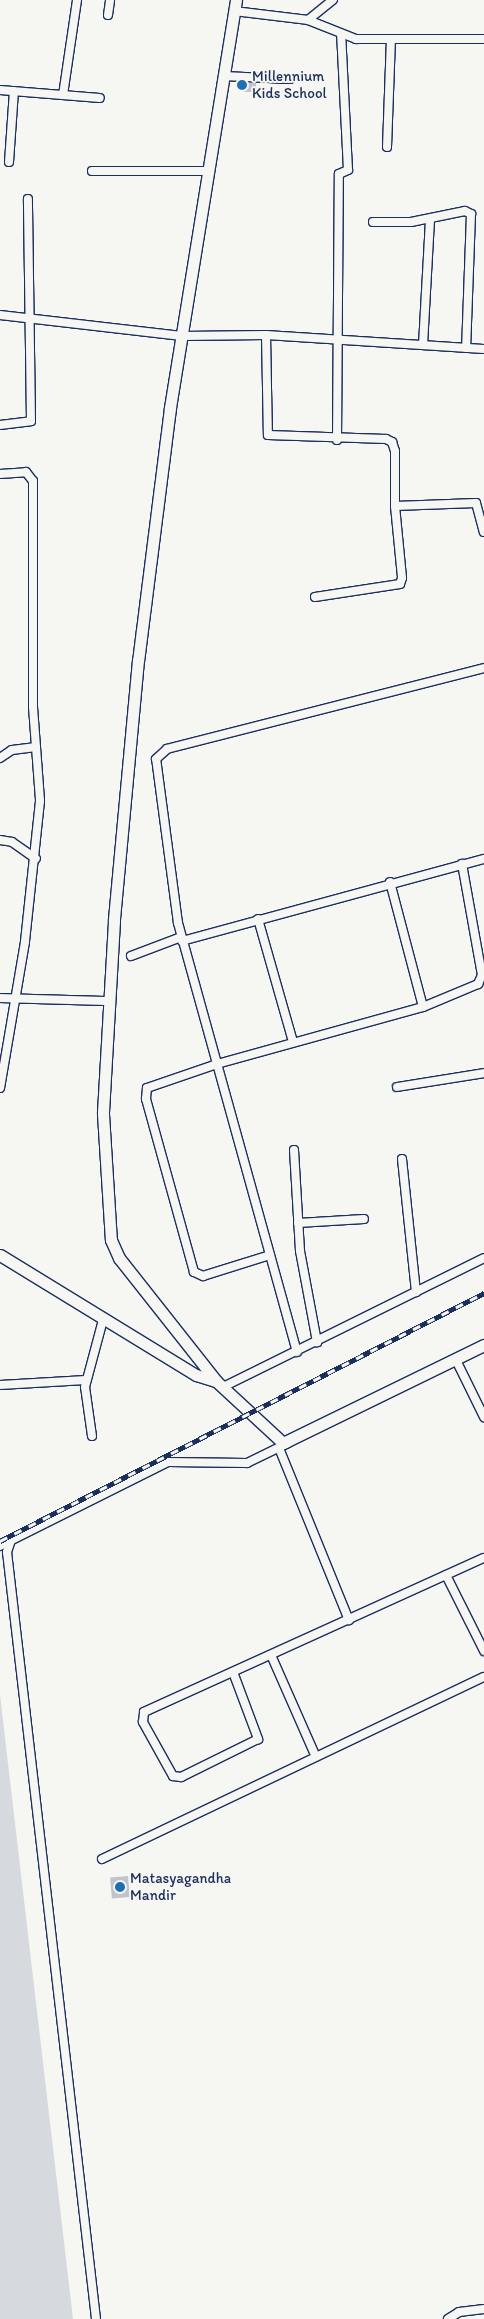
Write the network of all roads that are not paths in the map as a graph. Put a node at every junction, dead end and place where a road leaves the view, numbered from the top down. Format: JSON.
{"nodes":[{"id":1,"x":77,"y":0,"type":"edge"},
{"id":2,"x":110,"y":0,"type":"edge"},
{"id":3,"x":333,"y":0,"type":"edge"},
{"id":4,"x":235,"y":6,"type":"edge"},
{"id":5,"x":108,"y":15,"type":"dead end"},
{"id":6,"x":308,"y":20,"type":"junction"},
{"id":7,"x":340,"y":34,"type":"junction"},
{"id":8,"x":484,"y":39,"type":"edge"},
{"id":9,"x":391,"y":40,"type":"junction"},
{"id":10,"x":224,"y":76,"type":"junction"},
{"id":11,"x":290,"y":79,"type":"dead end"},
{"id":12,"x":0,"y":90,"type":"edge"},
{"id":13,"x":14,"y":91,"type":"junction"},
{"id":14,"x":63,"y":95,"type":"junction"},
{"id":15,"x":100,"y":98,"type":"dead end"},
{"id":16,"x":387,"y":147,"type":"dead end"},
{"id":17,"x":9,"y":162,"type":"dead end"},
{"id":18,"x":92,"y":171,"type":"dead end"},
{"id":19,"x":208,"y":171,"type":"junction"},
{"id":20,"x":28,"y":199,"type":"dead end"},
{"id":21,"x":430,"y":220,"type":"junction"},
{"id":22,"x":373,"y":222,"type":"dead end"},
{"id":23,"x":0,"y":315,"type":"edge"},
{"id":24,"x":28,"y":318,"type":"junction"},
{"id":25,"x":266,"y":335,"type":"junction"},
{"id":26,"x":182,"y":336,"type":"junction"},
{"id":27,"x":340,"y":340,"type":"junction"},
{"id":28,"x":423,"y":345,"type":"junction"},
{"id":29,"x":466,"y":348,"type":"junction"},
{"id":30,"x":484,"y":349,"type":"edge"},
{"id":31,"x":0,"y":425,"type":"edge"},
{"id":32,"x":337,"y":440,"type":"junction"},
{"id":33,"x":0,"y":474,"type":"edge"},
{"id":34,"x":395,"y":506,"type":"junction"},
{"id":35,"x":484,"y":532,"type":"edge"},
{"id":36,"x":315,"y":597,"type":"dead end"},
{"id":37,"x":484,"y":668,"type":"edge"},
{"id":38,"x":36,"y":748,"type":"junction"},
{"id":39,"x":0,"y":758,"type":"edge"},
{"id":40,"x":0,"y":840,"type":"edge"},
{"id":41,"x":36,"y":859,"type":"junction"},
{"id":42,"x":484,"y":859,"type":"edge"},
{"id":43,"x":462,"y":864,"type":"junction"},
{"id":44,"x":390,"y":882,"type":"junction"},
{"id":45,"x":258,"y":919,"type":"junction"},
{"id":46,"x":182,"y":939,"type":"junction"},
{"id":47,"x":131,"y":956,"type":"dead end"},
{"id":48,"x":0,"y":998,"type":"edge"},
{"id":49,"x":16,"y":998,"type":"junction"},
{"id":50,"x":110,"y":1001,"type":"junction"},
{"id":51,"x":424,"y":1007,"type":"junction"},
{"id":52,"x":293,"y":1042,"type":"junction"},
{"id":53,"x":217,"y":1064,"type":"junction"},
{"id":54,"x":484,"y":1073,"type":"edge"},
{"id":55,"x":397,"y":1087,"type":"dead end"},
{"id":56,"x":0,"y":1088,"type":"edge"},
{"id":57,"x":294,"y":1150,"type":"dead end"},
{"id":58,"x":402,"y":1159,"type":"dead end"},
{"id":59,"x":364,"y":1219,"type":"dead end"},
{"id":60,"x":298,"y":1223,"type":"junction"},
{"id":61,"x":270,"y":1255,"type":"junction"},
{"id":62,"x":0,"y":1256,"type":"edge"},
{"id":63,"x":484,"y":1258,"type":"edge"},
{"id":64,"x":416,"y":1292,"type":"junction"},
{"id":65,"x":103,"y":1320,"type":"junction"},
{"id":66,"x":317,"y":1342,"type":"junction"},
{"id":67,"x":484,"y":1345,"type":"edge"},
{"id":68,"x":297,"y":1352,"type":"junction"},
{"id":69,"x":456,"y":1360,"type":"junction"},
{"id":70,"x":86,"y":1380,"type":"junction"},
{"id":71,"x":220,"y":1384,"type":"junction"},
{"id":72,"x":0,"y":1385,"type":"edge"},
{"id":73,"x":484,"y":1417,"type":"edge"},
{"id":74,"x":92,"y":1436,"type":"dead end"},
{"id":75,"x":283,"y":1446,"type":"junction"},
{"id":76,"x":11,"y":1540,"type":"junction"},
{"id":77,"x":0,"y":1546,"type":"edge"},
{"id":78,"x":484,"y":1558,"type":"edge"},
{"id":79,"x":446,"y":1575,"type":"junction"},
{"id":80,"x":349,"y":1620,"type":"junction"},
{"id":81,"x":484,"y":1651,"type":"edge"},
{"id":82,"x":271,"y":1655,"type":"junction"},
{"id":83,"x":233,"y":1672,"type":"junction"},
{"id":84,"x":484,"y":1677,"type":"edge"},
{"id":85,"x":316,"y":1757,"type":"junction"},
{"id":86,"x":102,"y":1859,"type":"dead end"},
{"id":87,"x":484,"y":2309,"type":"edge"},
{"id":88,"x":96,"y":2319,"type":"edge"},
{"id":89,"x":448,"y":2319,"type":"edge"}],
"edges":[{"from":1,"to":14,"type":"street"},
{"from":2,"to":5,"type":"street"},
{"from":3,"to":6,"type":"street"},
{"from":4,"to":6,"type":"street"},
{"from":4,"to":10,"type":"main road"},
{"from":6,"to":7,"type":"street"},
{"from":7,"to":9,"type":"street"},
{"from":7,"to":27,"type":"street"},
{"from":8,"to":9,"type":"street"},
{"from":9,"to":16,"type":"street"},
{"from":10,"to":11,"type":"street"},
{"from":10,"to":19,"type":"main road"},
{"from":12,"to":13,"type":"street"},
{"from":13,"to":14,"type":"street"},
{"from":13,"to":17,"type":"street"},
{"from":14,"to":15,"type":"street"},
{"from":18,"to":19,"type":"street"},
{"from":19,"to":26,"type":"main road"},
{"from":20,"to":24,"type":"street"},
{"from":21,"to":22,"type":"street"},
{"from":21,"to":28,"type":"street"},
{"from":21,"to":29,"type":"street"},
{"from":23,"to":24,"type":"street"},
{"from":24,"to":26,"type":"street"},
{"from":24,"to":31,"type":"street"},
{"from":25,"to":26,"type":"street"},
{"from":25,"to":27,"type":"street"},
{"from":25,"to":32,"type":"street"},
{"from":26,"to":50,"type":"main road"},
{"from":27,"to":28,"type":"street"},
{"from":27,"to":32,"type":"street"},
{"from":28,"to":29,"type":"street"},
{"from":29,"to":30,"type":"street"},
{"from":32,"to":34,"type":"street"},
{"from":33,"to":38,"type":"street"},
{"from":34,"to":35,"type":"street"},
{"from":34,"to":36,"type":"street"},
{"from":37,"to":46,"type":"street"},
{"from":38,"to":39,"type":"street"},
{"from":38,"to":41,"type":"street"},
{"from":40,"to":41,"type":"street"},
{"from":41,"to":49,"type":"street"},
{"from":42,"to":43,"type":"street"},
{"from":43,"to":44,"type":"street"},
{"from":43,"to":51,"type":"street"},
{"from":44,"to":45,"type":"street"},
{"from":44,"to":51,"type":"street"},
{"from":45,"to":46,"type":"street"},
{"from":45,"to":52,"type":"street"},
{"from":46,"to":47,"type":"street"},
{"from":46,"to":53,"type":"street"},
{"from":48,"to":49,"type":"street"},
{"from":49,"to":50,"type":"street"},
{"from":49,"to":56,"type":"street"},
{"from":50,"to":71,"type":"main road"},
{"from":51,"to":52,"type":"street"},
{"from":52,"to":53,"type":"street"},
{"from":53,"to":61,"type":"street"},
{"from":53,"to":61,"type":"street"},
{"from":54,"to":55,"type":"street"},
{"from":57,"to":60,"type":"street"},
{"from":58,"to":64,"type":"street"},
{"from":59,"to":60,"type":"street"},
{"from":60,"to":66,"type":"street"},
{"from":61,"to":68,"type":"street"},
{"from":62,"to":65,"type":"main road"},
{"from":63,"to":64,"type":"street"},
{"from":64,"to":66,"type":"street"},
{"from":65,"to":70,"type":"street"},
{"from":65,"to":71,"type":"main road"},
{"from":66,"to":68,"type":"street"},
{"from":67,"to":69,"type":"main road"},
{"from":68,"to":71,"type":"street"},
{"from":69,"to":73,"type":"street"},
{"from":69,"to":75,"type":"main road"},
{"from":70,"to":72,"type":"street"},
{"from":70,"to":74,"type":"street"},
{"from":71,"to":75,"type":"main road"},
{"from":75,"to":76,"type":"street"},
{"from":75,"to":80,"type":"street"},
{"from":76,"to":77,"type":"street"},
{"from":76,"to":88,"type":"street"},
{"from":78,"to":79,"type":"street"},
{"from":79,"to":80,"type":"street"},
{"from":79,"to":81,"type":"street"},
{"from":80,"to":82,"type":"street"},
{"from":82,"to":83,"type":"street"},
{"from":82,"to":85,"type":"street"},
{"from":83,"to":83,"type":"street"},
{"from":84,"to":85,"type":"street"},
{"from":85,"to":86,"type":"street"},
{"from":87,"to":89,"type":"street"}]}
